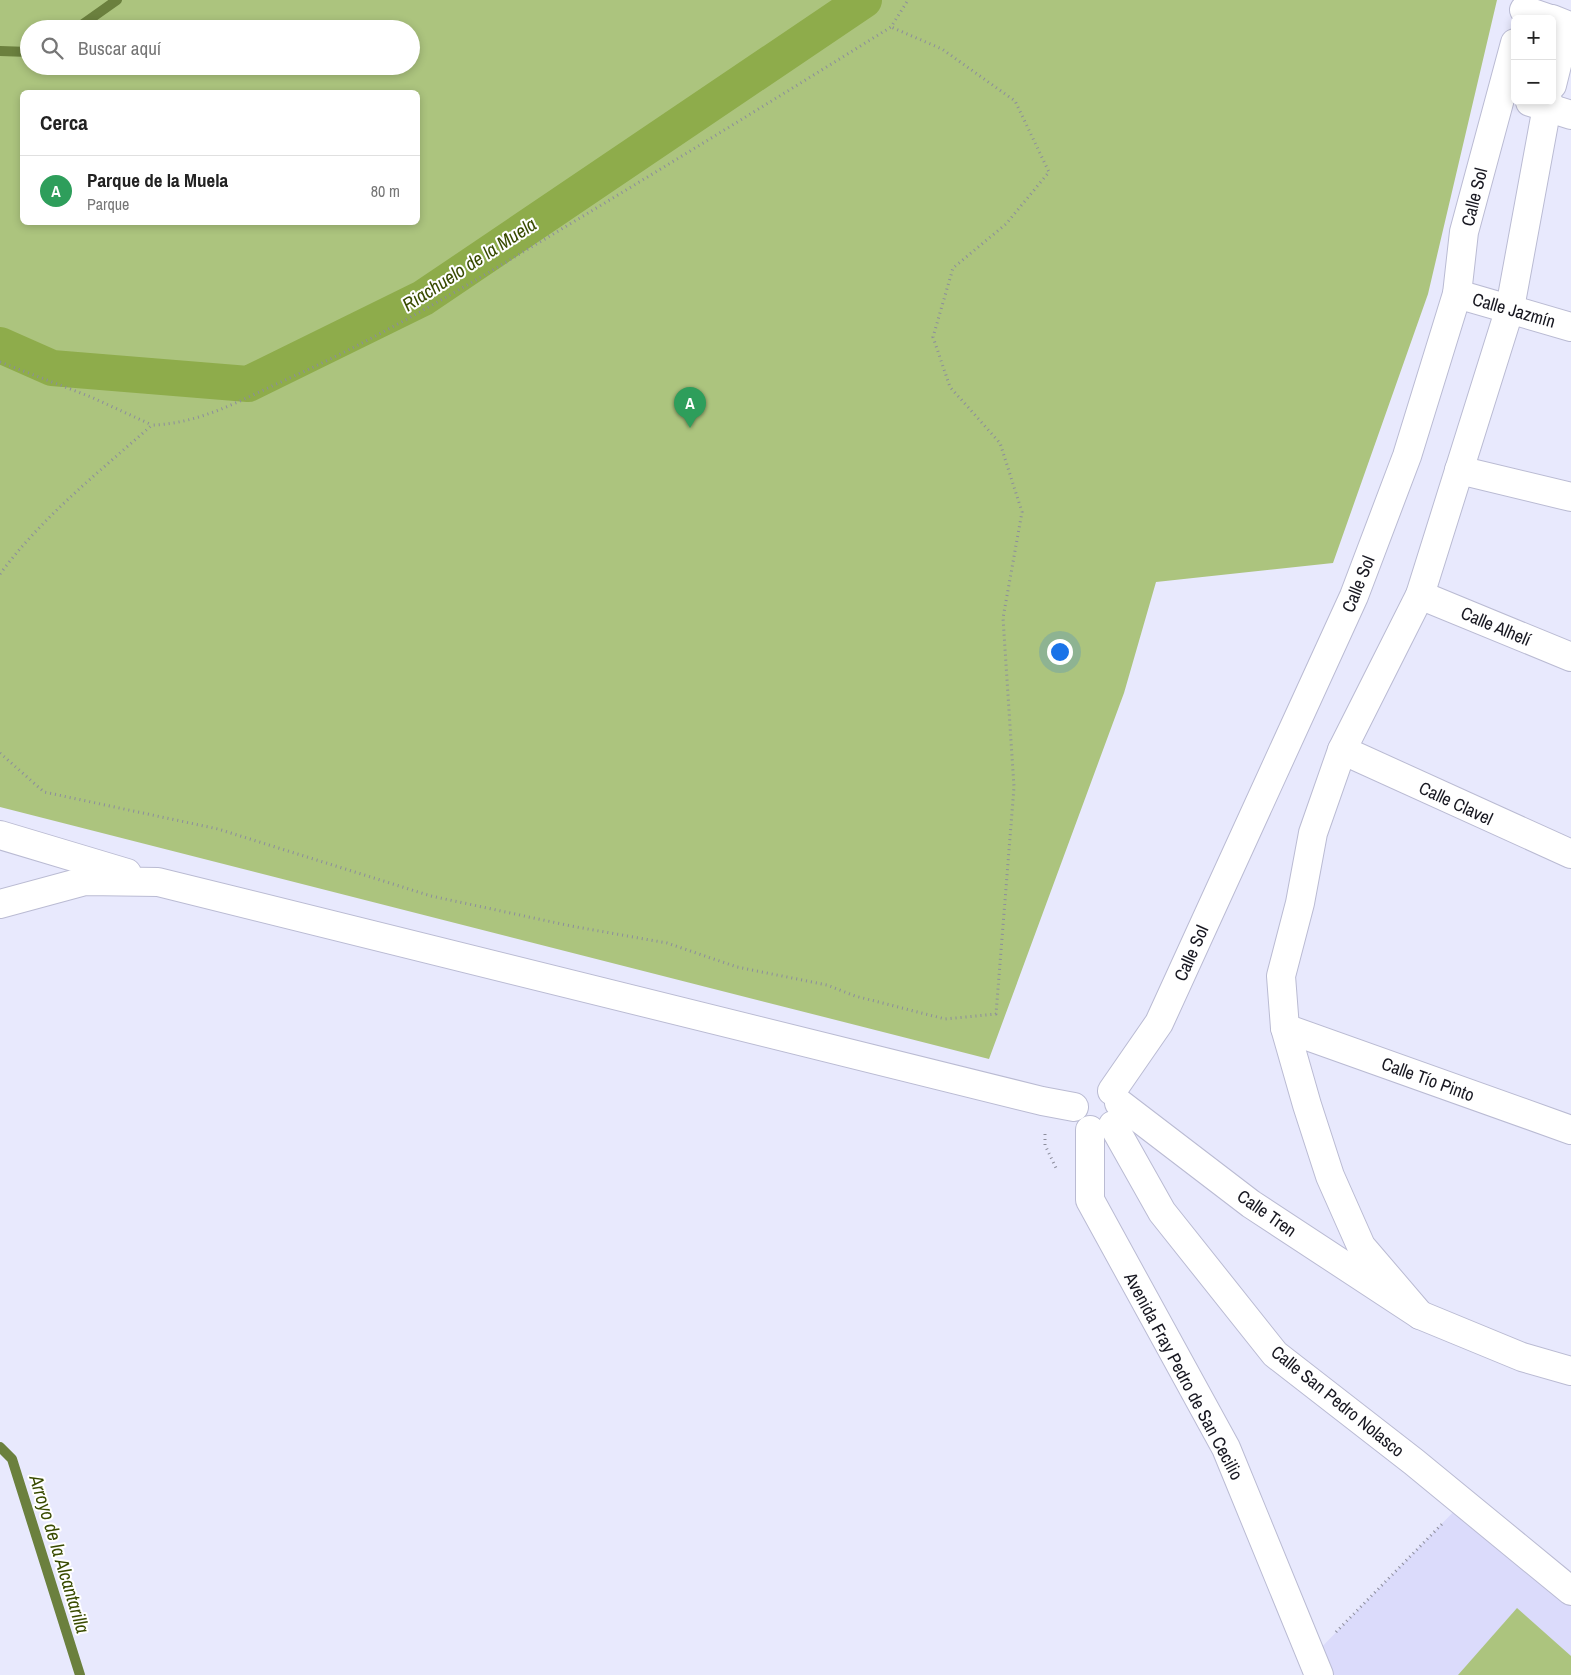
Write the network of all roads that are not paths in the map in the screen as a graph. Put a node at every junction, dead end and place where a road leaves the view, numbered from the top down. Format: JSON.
{"nodes":[{"id":1,"x":1524,"y":10,"type":"edge"},
{"id":2,"x":1560,"y":18,"type":"edge"},
{"id":3,"x":1512,"y":60,"type":"edge"},
{"id":4,"x":1554,"y":60,"type":"edge"},
{"id":5,"x":1507,"y":94,"type":"edge"},
{"id":6,"x":1548,"y":105,"type":"edge"},
{"id":7,"x":1457,"y":294,"type":"junction"},
{"id":8,"x":1510,"y":308,"type":"junction"},
{"id":9,"x":1571,"y":326,"type":"edge"},
{"id":10,"x":1459,"y":470,"type":"junction"},
{"id":11,"x":1571,"y":497,"type":"edge"},
{"id":12,"x":1420,"y":595,"type":"junction"},
{"id":13,"x":1571,"y":657,"type":"edge"},
{"id":14,"x":1342,"y":750,"type":"junction"},
{"id":15,"x":0,"y":835,"type":"edge"},
{"id":16,"x":1571,"y":854,"type":"edge"},
{"id":17,"x":158,"y":882,"type":"junction"},
{"id":18,"x":0,"y":904,"type":"edge"},
{"id":19,"x":1285,"y":1028,"type":"junction"},
{"id":20,"x":1074,"y":1107,"type":"junction"},
{"id":21,"x":1109,"y":1112,"type":"junction"},
{"id":22,"x":1571,"y":1130,"type":"edge"},
{"id":23,"x":1420,"y":1315,"type":"junction"},
{"id":24,"x":1571,"y":1371,"type":"edge"},
{"id":25,"x":1571,"y":1591,"type":"edge"},
{"id":26,"x":1315,"y":1666,"type":"edge"}],
"edges":[{"from":1,"to":2,"type":"street"},
{"from":2,"to":4,"type":"street"},
{"from":3,"to":5,"type":"street","name":"Calle Sol"},
{"from":5,"to":7,"type":"street","name":"Calle Sol"},
{"from":6,"to":8,"type":"street"},
{"from":7,"to":8,"type":"street","name":"Calle Jazmín"},
{"from":7,"to":21,"type":"street","name":"Calle Sol"},
{"from":8,"to":9,"type":"street","name":"Calle Jazmín"},
{"from":8,"to":10,"type":"street"},
{"from":10,"to":11,"type":"street"},
{"from":10,"to":12,"type":"street"},
{"from":12,"to":13,"type":"street","name":"Calle Alhelí"},
{"from":12,"to":14,"type":"street"},
{"from":14,"to":16,"type":"street","name":"Calle Clavel"},
{"from":14,"to":19,"type":"street"},
{"from":15,"to":17,"type":"street"},
{"from":17,"to":18,"type":"street"},
{"from":17,"to":20,"type":"street"},
{"from":19,"to":22,"type":"street","name":"Calle Tío Pinto"},
{"from":19,"to":23,"type":"street","name":"Calle Tren"},
{"from":20,"to":21,"type":"street"},
{"from":20,"to":21,"type":"street"},
{"from":21,"to":23,"type":"street","name":"Calle Tren"},
{"from":21,"to":25,"type":"street","name":"Calle San Pedro Nolasco"},
{"from":21,"to":26,"type":"street","name":"Avenida Fray Pedro de San Cecilio"},
{"from":23,"to":24,"type":"street","name":"Calle Tren"}]}
